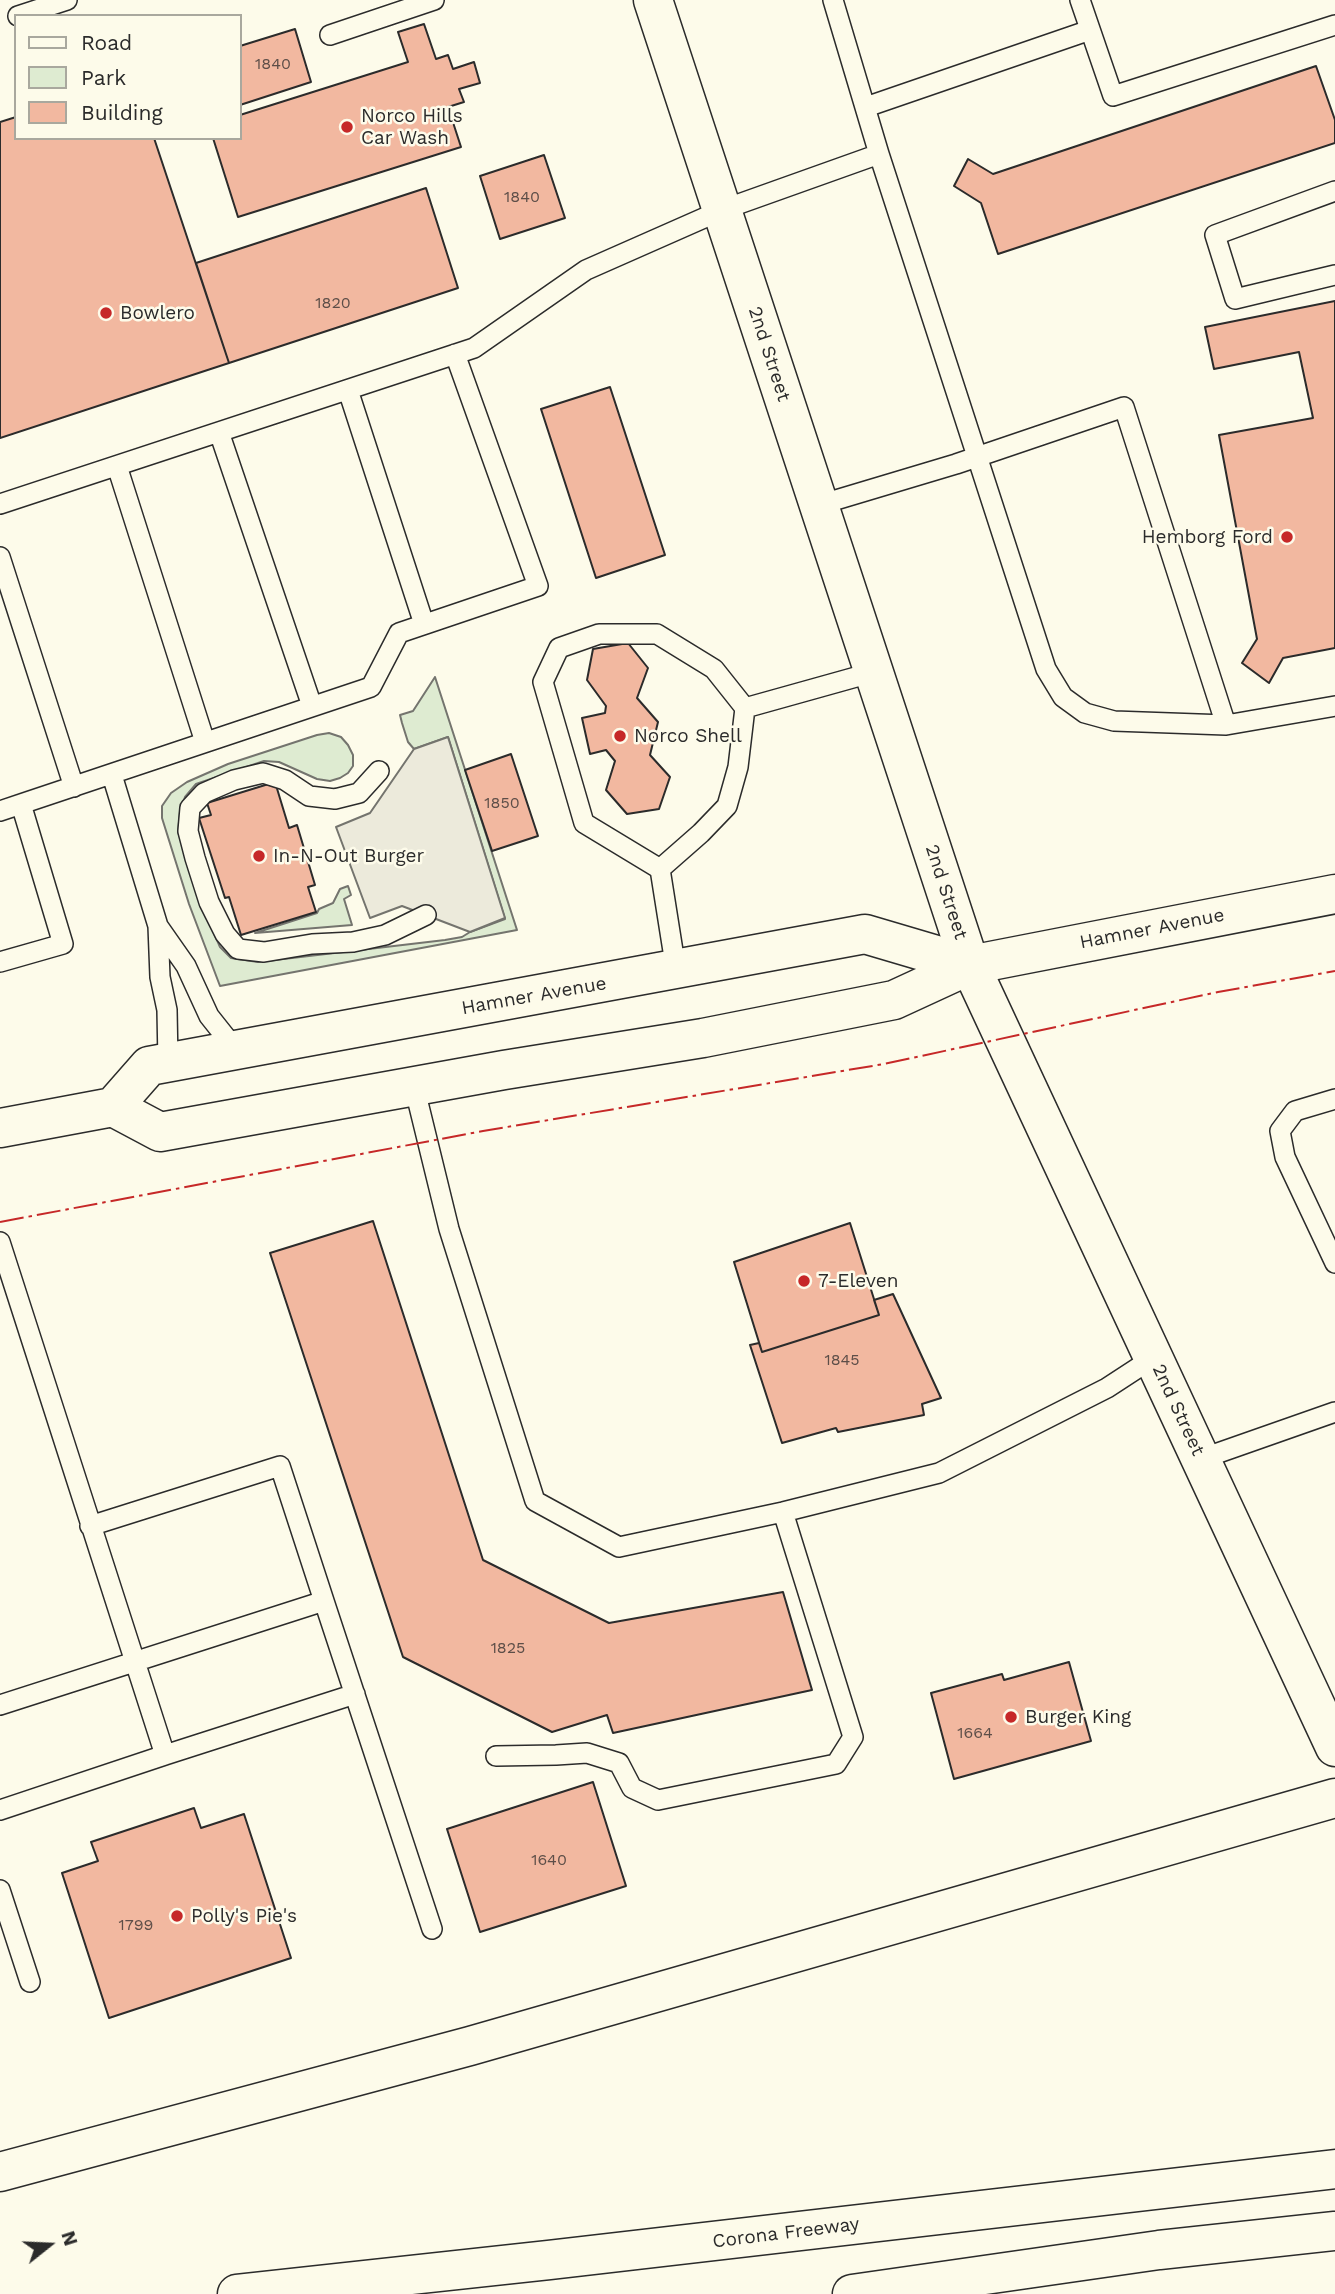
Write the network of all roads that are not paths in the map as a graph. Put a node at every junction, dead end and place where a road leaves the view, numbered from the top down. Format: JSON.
{"nodes":[{"id":1,"x":66,"y":0,"type":"edge"},
{"id":2,"x":434,"y":0,"type":"edge"},
{"id":3,"x":653,"y":0,"type":"edge"},
{"id":4,"x":833,"y":0,"type":"edge"},
{"id":5,"x":1080,"y":0,"type":"edge"},
{"id":6,"x":23,"y":14,"type":"edge"},
{"id":7,"x":1335,"y":25,"type":"edge"},
{"id":8,"x":1090,"y":30,"type":"junction"},
{"id":9,"x":330,"y":35,"type":"dead end"},
{"id":10,"x":866,"y":107,"type":"junction"},
{"id":11,"x":879,"y":154,"type":"junction"},
{"id":12,"x":1335,"y":191,"type":"edge"},
{"id":13,"x":722,"y":210,"type":"junction"},
{"id":14,"x":1335,"y":275,"type":"edge"},
{"id":15,"x":455,"y":354,"type":"junction"},
{"id":16,"x":348,"y":390,"type":"junction"},
{"id":17,"x":219,"y":432,"type":"junction"},
{"id":18,"x":976,"y":457,"type":"junction"},
{"id":19,"x":117,"y":466,"type":"junction"},
{"id":20,"x":0,"y":504,"type":"edge"},
{"id":21,"x":819,"y":505,"type":"junction"},
{"id":22,"x":0,"y":557,"type":"edge"},
{"id":23,"x":424,"y":624,"type":"junction"},
{"id":24,"x":874,"y":672,"type":"junction"},
{"id":25,"x":312,"y":706,"type":"junction"},
{"id":26,"x":1335,"y":706,"type":"edge"},
{"id":27,"x":745,"y":708,"type":"junction"},
{"id":28,"x":1226,"y":725,"type":"junction"},
{"id":29,"x":205,"y":742,"type":"junction"},
{"id":30,"x":379,"y":771,"type":"dead end"},
{"id":31,"x":112,"y":775,"type":"junction"},
{"id":32,"x":74,"y":787,"type":"junction"},
{"id":33,"x":21,"y":804,"type":"junction"},
{"id":34,"x":0,"y":811,"type":"edge"},
{"id":35,"x":660,"y":869,"type":"junction"},
{"id":36,"x":1335,"y":894,"type":"edge"},
{"id":37,"x":426,"y":915,"type":"dead end"},
{"id":38,"x":158,"y":926,"type":"junction"},
{"id":39,"x":0,"y":962,"type":"edge"},
{"id":40,"x":970,"y":965,"type":"junction"},
{"id":41,"x":676,"y":970,"type":"junction"},
{"id":42,"x":236,"y":1051,"type":"junction"},
{"id":43,"x":168,"y":1062,"type":"junction"},
{"id":44,"x":415,"y":1086,"type":"junction"},
{"id":45,"x":1335,"y":1099,"type":"edge"},
{"id":46,"x":113,"y":1107,"type":"junction"},
{"id":47,"x":0,"y":1128,"type":"edge"},
{"id":48,"x":0,"y":1242,"type":"edge"},
{"id":49,"x":1335,"y":1263,"type":"edge"},
{"id":50,"x":1153,"y":1358,"type":"junction"},
{"id":51,"x":1335,"y":1412,"type":"edge"},
{"id":52,"x":1200,"y":1459,"type":"junction"},
{"id":53,"x":783,"y":1512,"type":"junction"},
{"id":54,"x":90,"y":1525,"type":"junction"},
{"id":55,"x":324,"y":1601,"type":"junction"},
{"id":56,"x":134,"y":1663,"type":"junction"},
{"id":57,"x":355,"y":1694,"type":"junction"},
{"id":58,"x":0,"y":1705,"type":"edge"},
{"id":59,"x":1335,"y":1747,"type":"edge"},
{"id":60,"x":165,"y":1755,"type":"junction"},
{"id":61,"x":496,"y":1756,"type":"dead end"},
{"id":62,"x":1335,"y":1798,"type":"edge"},
{"id":63,"x":0,"y":1810,"type":"edge"},
{"id":64,"x":0,"y":1890,"type":"edge"},
{"id":65,"x":432,"y":1929,"type":"dead end"},
{"id":66,"x":30,"y":1982,"type":"dead end"},
{"id":67,"x":1335,"y":2169,"type":"edge"},
{"id":68,"x":0,"y":2172,"type":"edge"},
{"id":69,"x":1335,"y":2231,"type":"edge"},
{"id":70,"x":237,"y":2294,"type":"edge"},
{"id":71,"x":852,"y":2294,"type":"edge"}],
"edges":[{"from":1,"to":6,"type":"lane"},
{"from":2,"to":9,"type":"lane"},
{"from":3,"to":13,"type":"main road","name":"2nd Street"},
{"from":4,"to":10,"type":"lane"},
{"from":5,"to":8,"type":"lane"},
{"from":7,"to":8,"type":"lane"},
{"from":8,"to":10,"type":"lane"},
{"from":10,"to":11,"type":"lane"},
{"from":11,"to":13,"type":"lane"},
{"from":11,"to":18,"type":"lane"},
{"from":12,"to":14,"type":"lane"},
{"from":13,"to":15,"type":"lane"},
{"from":13,"to":21,"type":"main road","name":"2nd Street"},
{"from":15,"to":16,"type":"lane"},
{"from":15,"to":23,"type":"lane"},
{"from":16,"to":17,"type":"lane"},
{"from":16,"to":23,"type":"lane"},
{"from":17,"to":19,"type":"lane"},
{"from":17,"to":25,"type":"lane"},
{"from":18,"to":21,"type":"lane"},
{"from":18,"to":28,"type":"lane"},
{"from":18,"to":28,"type":"lane"},
{"from":19,"to":20,"type":"lane"},
{"from":19,"to":29,"type":"lane"},
{"from":21,"to":24,"type":"main road","name":"2nd Street"},
{"from":22,"to":32,"type":"lane"},
{"from":23,"to":25,"type":"lane"},
{"from":24,"to":27,"type":"lane"},
{"from":24,"to":40,"type":"main road","name":"2nd Street"},
{"from":25,"to":29,"type":"lane"},
{"from":26,"to":28,"type":"lane"},
{"from":27,"to":35,"type":"lane"},
{"from":27,"to":35,"type":"lane"},
{"from":29,"to":31,"type":"lane"},
{"from":30,"to":37,"type":"lane"},
{"from":31,"to":32,"type":"lane"},
{"from":31,"to":38,"type":"lane"},
{"from":32,"to":33,"type":"lane"},
{"from":33,"to":34,"type":"lane"},
{"from":33,"to":39,"type":"lane"},
{"from":35,"to":41,"type":"lane"},
{"from":36,"to":40,"type":"main road","name":"Hamner Avenue"},
{"from":38,"to":42,"type":"lane"},
{"from":38,"to":43,"type":"lane"},
{"from":40,"to":41,"type":"main road","name":"Hamner Avenue"},
{"from":40,"to":44,"type":"main road","name":"Hamner Avenue"},
{"from":40,"to":50,"type":"main road","name":"2nd Street"},
{"from":41,"to":42,"type":"main road","name":"Hamner Avenue"},
{"from":42,"to":43,"type":"main road","name":"Hamner Avenue"},
{"from":43,"to":46,"type":"main road","name":"Hamner Avenue"},
{"from":44,"to":46,"type":"main road","name":"Hamner Avenue"},
{"from":44,"to":53,"type":"lane"},
{"from":45,"to":49,"type":"lane"},
{"from":46,"to":47,"type":"main road"},
{"from":48,"to":54,"type":"lane"},
{"from":50,"to":52,"type":"main road","name":"2nd Street"},
{"from":50,"to":53,"type":"lane"},
{"from":51,"to":52,"type":"lane"},
{"from":52,"to":59,"type":"main road","name":"2nd Street"},
{"from":53,"to":61,"type":"lane"},
{"from":54,"to":55,"type":"lane"},
{"from":54,"to":56,"type":"lane"},
{"from":55,"to":56,"type":"lane"},
{"from":55,"to":57,"type":"lane"},
{"from":56,"to":58,"type":"lane"},
{"from":56,"to":60,"type":"lane"},
{"from":57,"to":60,"type":"lane"},
{"from":57,"to":65,"type":"lane"},
{"from":60,"to":63,"type":"lane"},
{"from":62,"to":68,"type":"main road"},
{"from":64,"to":66,"type":"lane"},
{"from":67,"to":70,"type":"main road","name":"Corona Freeway"},
{"from":69,"to":71,"type":"main road"}]}
